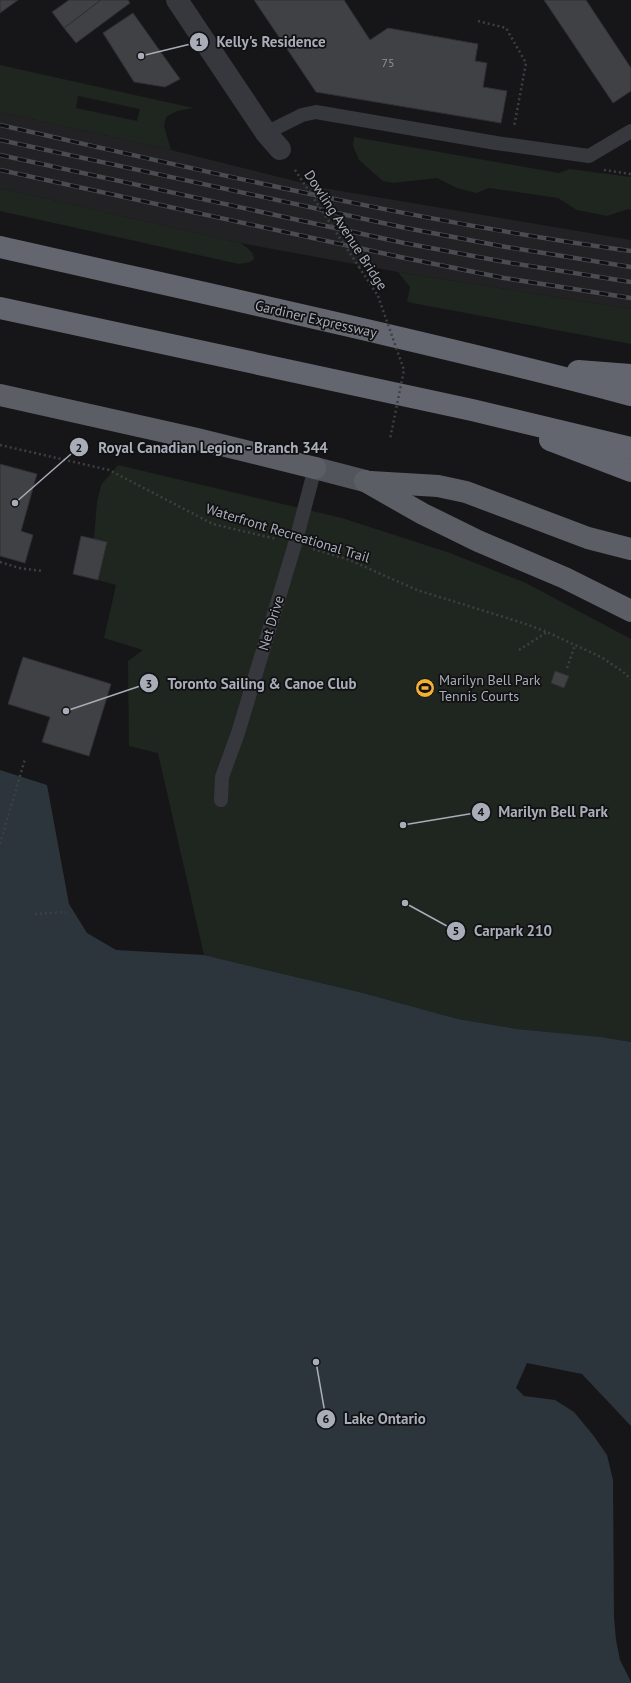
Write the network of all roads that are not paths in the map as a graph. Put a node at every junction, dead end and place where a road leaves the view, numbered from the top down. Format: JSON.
{"nodes":[{"id":1,"x":177,"y":0,"type":"edge"},
{"id":2,"x":631,"y":131,"type":"edge"},
{"id":3,"x":273,"y":141,"type":"joint"},
{"id":4,"x":0,"y":247,"type":"edge"},
{"id":5,"x":0,"y":308,"type":"edge"},
{"id":6,"x":523,"y":367,"type":"junction"},
{"id":7,"x":631,"y":375,"type":"edge"},
{"id":8,"x":0,"y":395,"type":"edge"},
{"id":9,"x":631,"y":395,"type":"edge"},
{"id":10,"x":472,"y":410,"type":"junction"},
{"id":11,"x":631,"y":448,"type":"edge"},
{"id":12,"x":315,"y":468,"type":"junction"},
{"id":13,"x":631,"y":471,"type":"edge"},
{"id":14,"x":365,"y":482,"type":"junction"},
{"id":15,"x":631,"y":549,"type":"edge"},
{"id":16,"x":631,"y":611,"type":"edge"},
{"id":17,"x":221,"y":800,"type":"dead end"}],
"edges":[{"from":1,"to":3,"type":"street"},
{"from":2,"to":3,"type":"lane"},
{"from":4,"to":6,"type":"highway","name":"Gardiner Expressway"},
{"from":5,"to":10,"type":"highway"},
{"from":6,"to":7,"type":"highway"},
{"from":6,"to":9,"type":"highway","name":"Gardiner Expressway"},
{"from":8,"to":12,"type":"highway"},
{"from":10,"to":11,"type":"highway"},
{"from":10,"to":13,"type":"highway"},
{"from":12,"to":14,"type":"main road"},
{"from":12,"to":17,"type":"lane","name":"Net Drive"},
{"from":14,"to":15,"type":"highway"},
{"from":14,"to":16,"type":"highway"}]}
